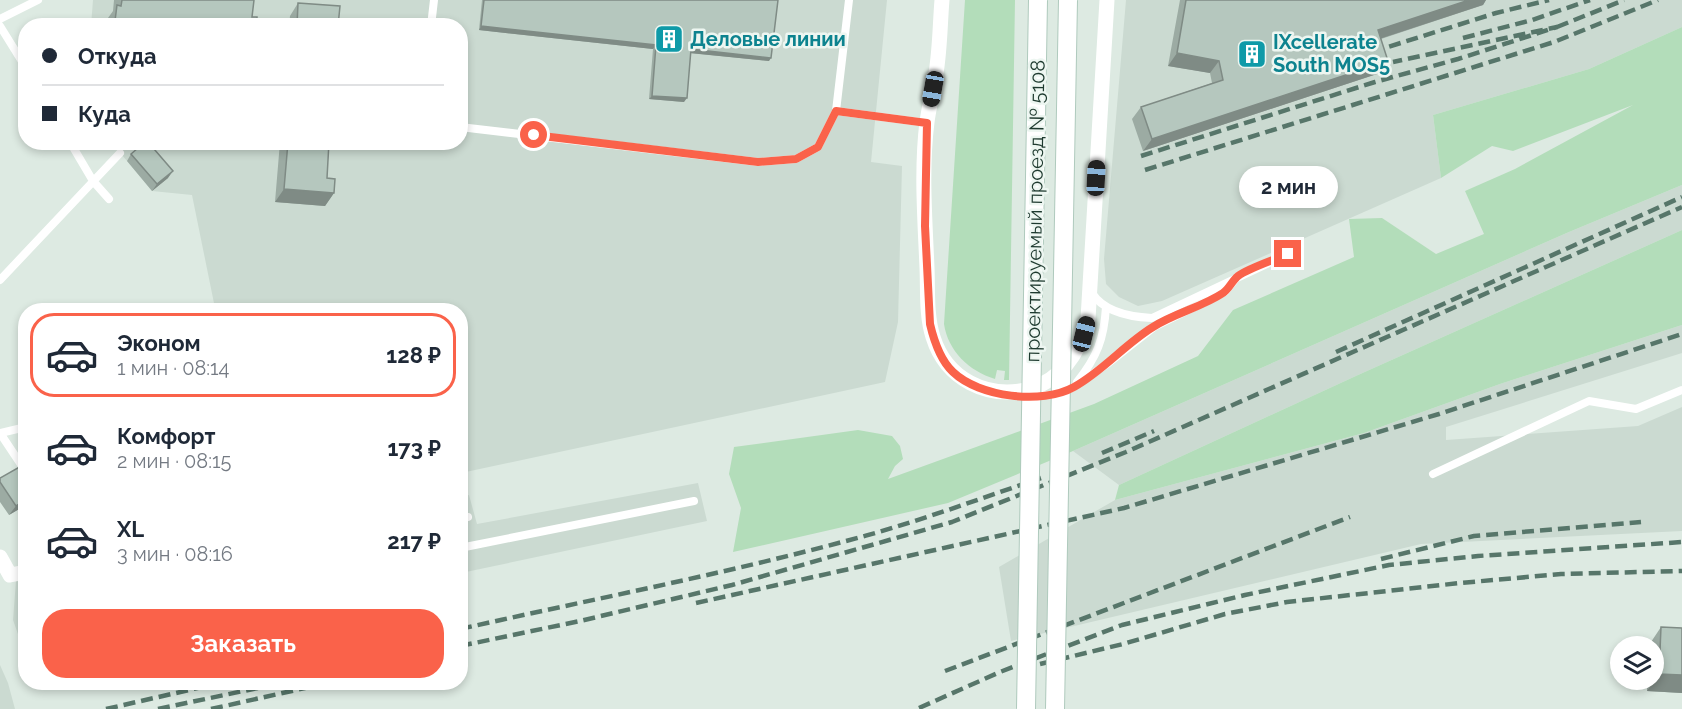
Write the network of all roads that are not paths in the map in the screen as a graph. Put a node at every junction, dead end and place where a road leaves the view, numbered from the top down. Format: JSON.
{"nodes":[{"id":1,"x":38,"y":0,"type":"edge"},
{"id":2,"x":434,"y":0,"type":"edge"},
{"id":3,"x":849,"y":0,"type":"edge"},
{"id":4,"x":942,"y":0,"type":"edge"},
{"id":5,"x":1038,"y":0,"type":"edge"},
{"id":6,"x":1068,"y":0,"type":"edge"},
{"id":7,"x":1107,"y":0,"type":"edge"},
{"id":8,"x":432,"y":18,"type":"edge"},
{"id":9,"x":0,"y":19,"type":"edge"},
{"id":10,"x":0,"y":26,"type":"edge"},
{"id":11,"x":18,"y":55,"type":"edge"},
{"id":12,"x":836,"y":111,"type":"junction"},
{"id":13,"x":927,"y":123,"type":"junction"},
{"id":14,"x":468,"y":128,"type":"edge"},
{"id":15,"x":75,"y":150,"type":"edge"},
{"id":16,"x":120,"y":153,"type":"dead end"},
{"id":17,"x":93,"y":181,"type":"junction"},
{"id":18,"x":109,"y":199,"type":"dead end"},
{"id":19,"x":1288,"y":254,"type":"dead end"},
{"id":20,"x":1238,"y":276,"type":"junction"},
{"id":21,"x":0,"y":280,"type":"edge"},
{"id":22,"x":1090,"y":289,"type":"junction"},
{"id":23,"x":1106,"y":307,"type":"junction"},
{"id":24,"x":1072,"y":388,"type":"junction"},
{"id":25,"x":1682,"y":390,"type":"edge"},
{"id":26,"x":1006,"y":393,"type":"junction"},
{"id":27,"x":18,"y":429,"type":"edge"},
{"id":28,"x":18,"y":460,"type":"edge"},
{"id":29,"x":1433,"y":474,"type":"dead end"},
{"id":30,"x":694,"y":501,"type":"dead end"},
{"id":31,"x":468,"y":546,"type":"edge"},
{"id":32,"x":0,"y":557,"type":"edge"},
{"id":33,"x":18,"y":574,"type":"edge"},
{"id":34,"x":1026,"y":709,"type":"edge"},
{"id":35,"x":1055,"y":709,"type":"edge"}],
"edges":[{"from":1,"to":9,"type":"lane"},
{"from":2,"to":8,"type":"lane"},
{"from":3,"to":12,"type":"lane"},
{"from":4,"to":13,"type":"street"},
{"from":5,"to":34,"type":"main road","name":"проектируемый проезд № 5108","bridge":true},
{"from":6,"to":35,"type":"main road","name":"проектируемый проезд № 5108","bridge":true},
{"from":7,"to":22,"type":"street"},
{"from":10,"to":11,"type":"lane"},
{"from":12,"to":13,"type":"lane"},
{"from":12,"to":14,"type":"lane"},
{"from":13,"to":26,"type":"street"},
{"from":15,"to":17,"type":"lane"},
{"from":16,"to":17,"type":"lane"},
{"from":17,"to":18,"type":"lane"},
{"from":17,"to":21,"type":"lane"},
{"from":19,"to":20,"type":"lane"},
{"from":20,"to":23,"type":"lane"},
{"from":20,"to":24,"type":"lane"},
{"from":22,"to":23,"type":"lane"},
{"from":22,"to":26,"type":"street"},
{"from":23,"to":24,"type":"lane"},
{"from":24,"to":26,"type":"lane"},
{"from":25,"to":29,"type":"lane"},
{"from":27,"to":28,"type":"lane"},
{"from":30,"to":31,"type":"lane"},
{"from":32,"to":33,"type":"street"}]}
